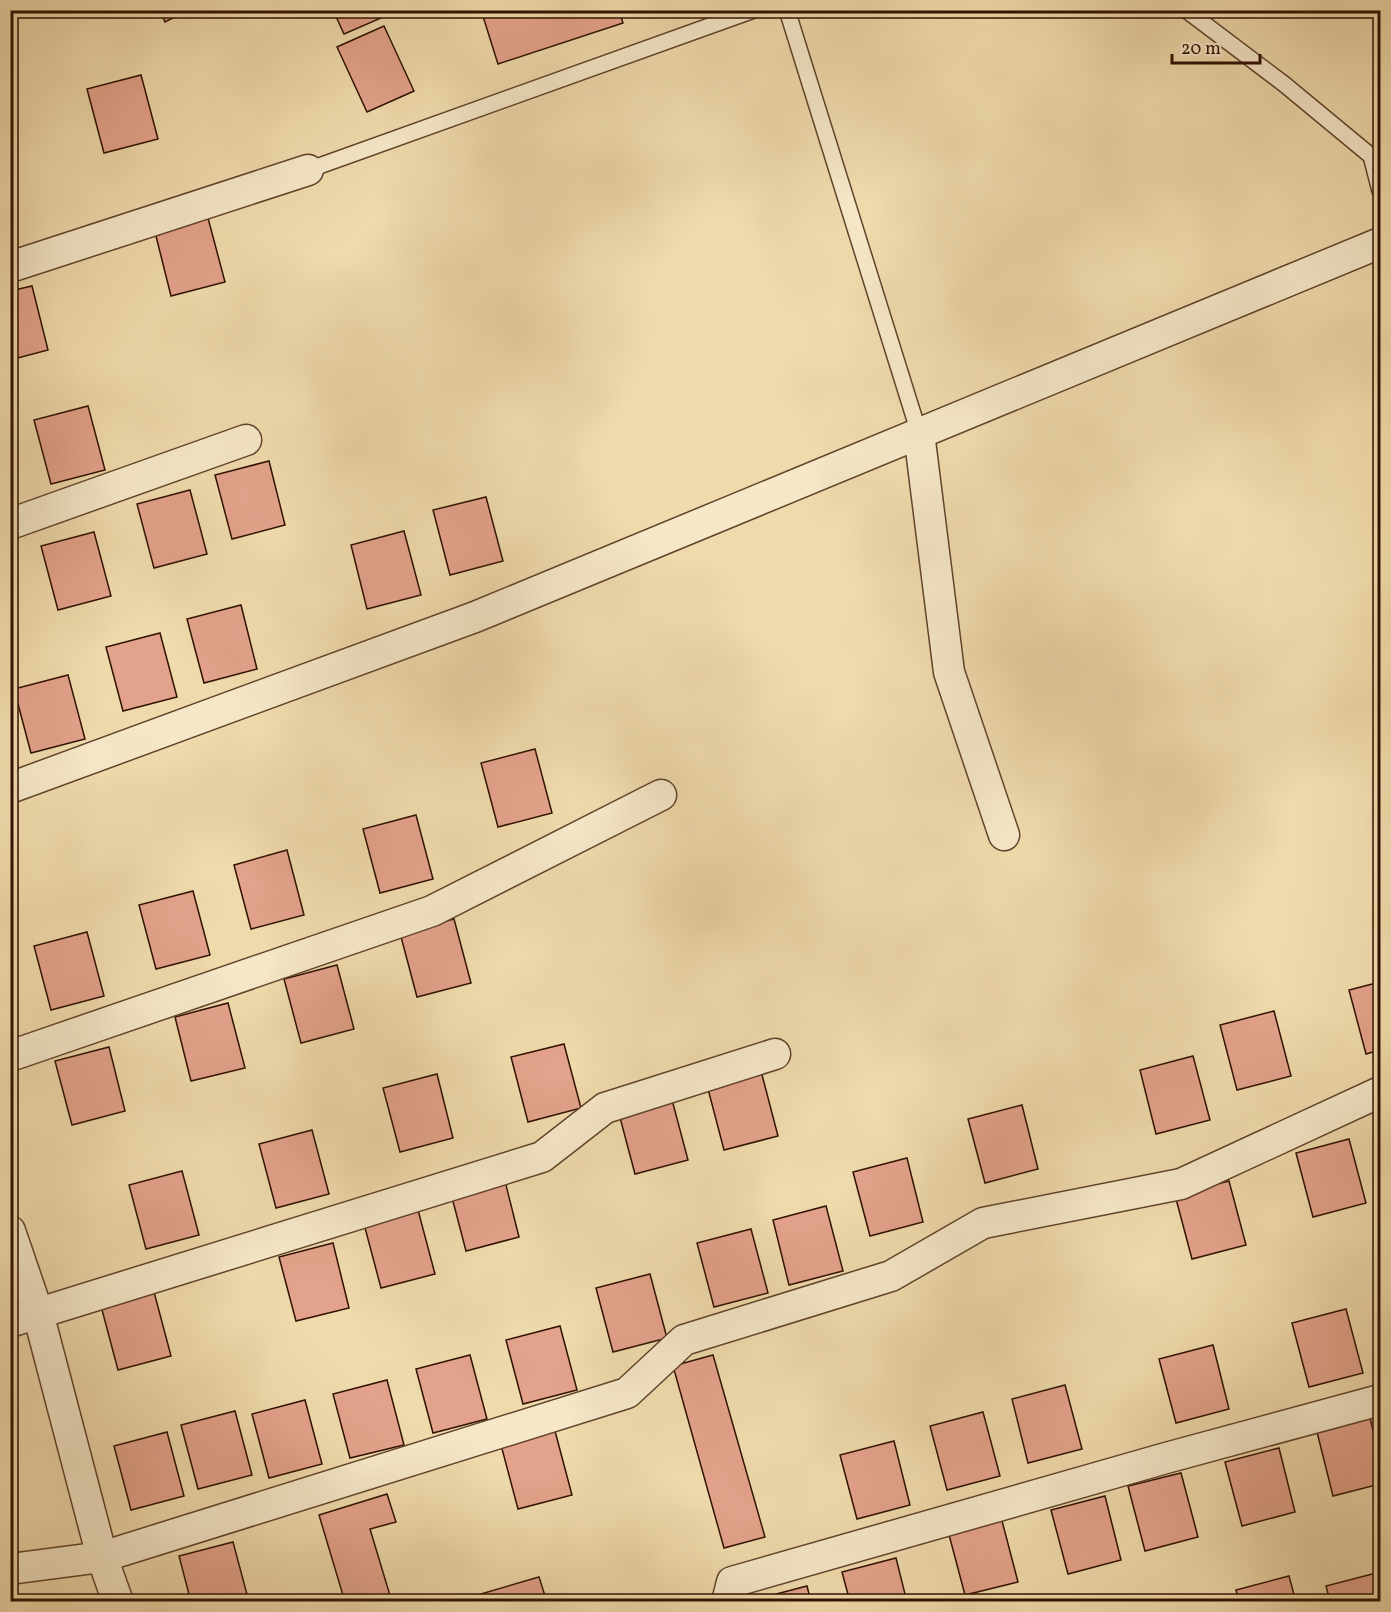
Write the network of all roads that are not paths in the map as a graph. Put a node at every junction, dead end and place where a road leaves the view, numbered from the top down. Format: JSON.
{"nodes":[{"id":1,"x":754,"y":10,"type":"edge"},
{"id":2,"x":787,"y":10,"type":"edge"},
{"id":3,"x":1186,"y":10,"type":"edge"},
{"id":4,"x":308,"y":170,"type":"joint"},
{"id":5,"x":1380,"y":191,"type":"edge"},
{"id":6,"x":1380,"y":243,"type":"edge"},
{"id":7,"x":10,"y":267,"type":"edge"},
{"id":8,"x":919,"y":433,"type":"junction"},
{"id":9,"x":246,"y":440,"type":"dead end"},
{"id":10,"x":10,"y":525,"type":"edge"},
{"id":11,"x":10,"y":788,"type":"edge"},
{"id":12,"x":661,"y":795,"type":"dead end"},
{"id":13,"x":1004,"y":835,"type":"dead end"},
{"id":14,"x":775,"y":1054,"type":"dead end"},
{"id":15,"x":10,"y":1056,"type":"edge"},
{"id":16,"x":1380,"y":1092,"type":"edge"},
{"id":17,"x":10,"y":1231,"type":"edge"},
{"id":18,"x":24,"y":1318,"type":"edge"},
{"id":19,"x":1380,"y":1400,"type":"edge"},
{"id":20,"x":102,"y":1557,"type":"junction"},
{"id":21,"x":10,"y":1569,"type":"edge"},
{"id":22,"x":118,"y":1602,"type":"edge"},
{"id":23,"x":727,"y":1602,"type":"edge"}],
"edges":[{"from":1,"to":4,"type":"lane"},
{"from":2,"to":8,"type":"lane"},
{"from":3,"to":5,"type":"lane"},
{"from":4,"to":7,"type":"street"},
{"from":6,"to":8,"type":"street"},
{"from":8,"to":11,"type":"street"},
{"from":8,"to":13,"type":"street"},
{"from":9,"to":10,"type":"street"},
{"from":12,"to":15,"type":"street"},
{"from":14,"to":18,"type":"street"},
{"from":16,"to":20,"type":"street"},
{"from":17,"to":18,"type":"street"},
{"from":18,"to":20,"type":"street"},
{"from":19,"to":23,"type":"street"},
{"from":20,"to":21,"type":"street"},
{"from":20,"to":22,"type":"street"}]}
